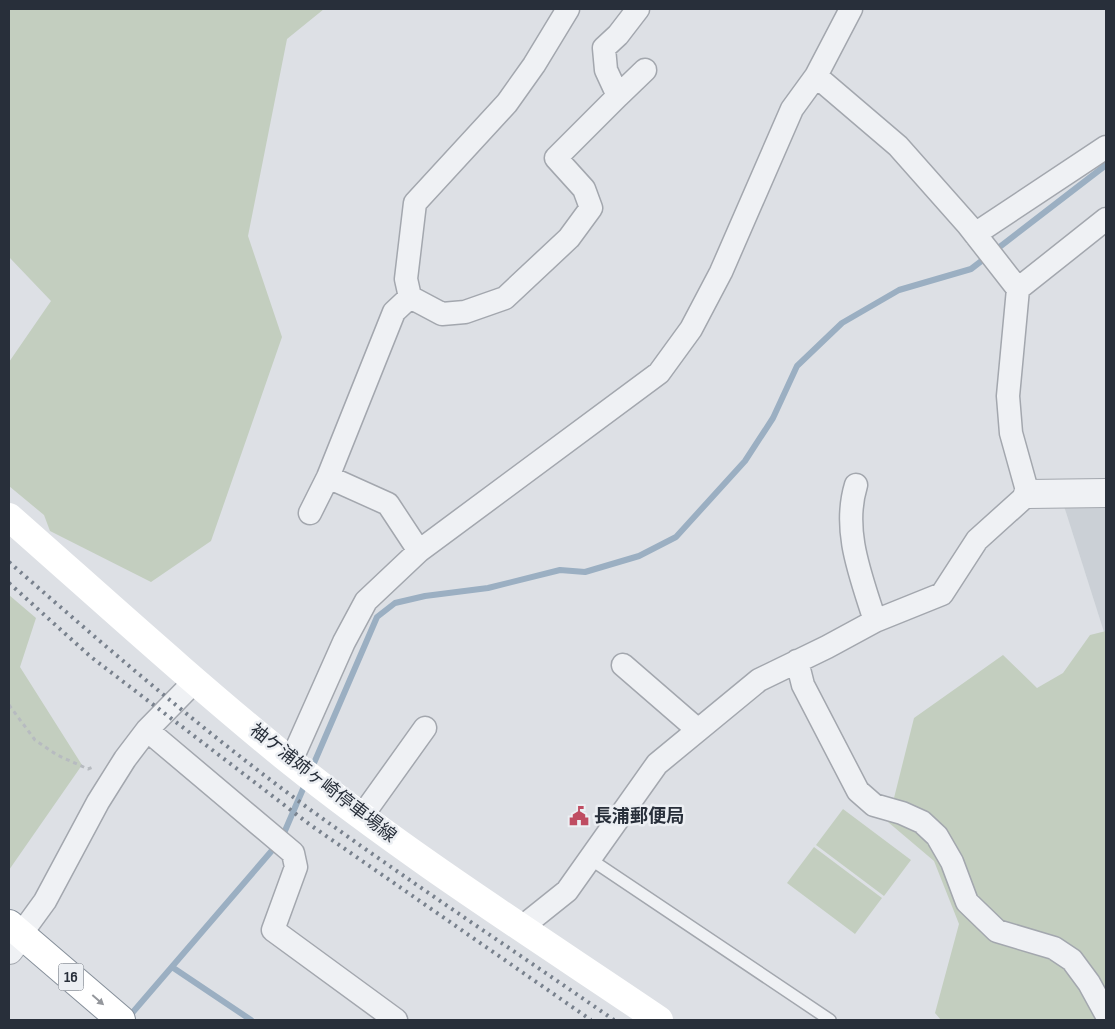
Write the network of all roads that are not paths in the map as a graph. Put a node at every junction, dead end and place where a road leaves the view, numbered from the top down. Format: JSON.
{"nodes":[{"id":1,"x":568,"y":9,"type":"edge"},
{"id":2,"x":638,"y":9,"type":"edge"},
{"id":3,"x":851,"y":9,"type":"edge"},
{"id":4,"x":645,"y":70,"type":"dead end"},
{"id":5,"x":816,"y":76,"type":"junction"},
{"id":6,"x":618,"y":96,"type":"junction"},
{"id":7,"x":1106,"y":147,"type":"edge"},
{"id":8,"x":1106,"y":219,"type":"edge"},
{"id":9,"x":975,"y":234,"type":"junction"},
{"id":10,"x":1018,"y":289,"type":"junction"},
{"id":11,"x":410,"y":297,"type":"junction"},
{"id":12,"x":328,"y":477,"type":"junction"},
{"id":13,"x":856,"y":485,"type":"dead end"},
{"id":14,"x":1106,"y":493,"type":"edge"},
{"id":15,"x":1028,"y":494,"type":"junction"},
{"id":16,"x":310,"y":514,"type":"dead end"},
{"id":17,"x":9,"y":517,"type":"edge"},
{"id":18,"x":418,"y":552,"type":"junction"},
{"id":19,"x":874,"y":621,"type":"junction"},
{"id":20,"x":797,"y":661,"type":"junction"},
{"id":21,"x":623,"y":666,"type":"dead end"},
{"id":22,"x":195,"y":681,"type":"junction"},
{"id":23,"x":425,"y":728,"type":"dead end"},
{"id":24,"x":147,"y":730,"type":"junction"},
{"id":25,"x":698,"y":730,"type":"junction"},
{"id":26,"x":291,"y":761,"type":"junction"},
{"id":27,"x":362,"y":816,"type":"junction"},
{"id":28,"x":590,"y":859,"type":"junction"},
{"id":29,"x":522,"y":927,"type":"junction"},
{"id":30,"x":13,"y":936,"type":"edge"},
{"id":31,"x":1106,"y":1014,"type":"edge"},
{"id":32,"x":121,"y":1020,"type":"edge"},
{"id":33,"x":396,"y":1020,"type":"edge"},
{"id":34,"x":659,"y":1020,"type":"edge"},
{"id":35,"x":830,"y":1020,"type":"edge"}],
"edges":[{"from":1,"to":11,"type":"street"},
{"from":2,"to":6,"type":"street"},
{"from":3,"to":5,"type":"street"},
{"from":4,"to":6,"type":"street"},
{"from":5,"to":9,"type":"street"},
{"from":5,"to":18,"type":"street"},
{"from":6,"to":11,"type":"street"},
{"from":7,"to":9,"type":"street"},
{"from":8,"to":10,"type":"street"},
{"from":9,"to":10,"type":"street"},
{"from":10,"to":15,"type":"street"},
{"from":11,"to":12,"type":"street"},
{"from":12,"to":16,"type":"street"},
{"from":12,"to":18,"type":"street"},
{"from":13,"to":19,"type":"street"},
{"from":14,"to":15,"type":"street"},
{"from":15,"to":19,"type":"street"},
{"from":17,"to":22,"type":"main road","name":"袖ケ浦姉ヶ崎停車場線"},
{"from":18,"to":26,"type":"street"},
{"from":19,"to":20,"type":"street"},
{"from":20,"to":25,"type":"street"},
{"from":20,"to":31,"type":"street"},
{"from":21,"to":25,"type":"street"},
{"from":22,"to":24,"type":"street"},
{"from":22,"to":26,"type":"main road","name":"袖ケ浦姉ヶ崎停車場線"},
{"from":23,"to":27,"type":"street"},
{"from":24,"to":30,"type":"street"},
{"from":24,"to":33,"type":"street"},
{"from":25,"to":28,"type":"street"},
{"from":26,"to":27,"type":"main road","name":"袖ケ浦姉ヶ崎停車場線"},
{"from":27,"to":29,"type":"main road","name":"袖ケ浦姉ヶ崎停車場線"},
{"from":28,"to":29,"type":"street"},
{"from":28,"to":35,"type":"lane"},
{"from":29,"to":34,"type":"main road","name":"袖ケ浦姉ヶ崎停車場線"},
{"from":30,"to":32,"type":"main road","number":"16","one_way":true}]}
